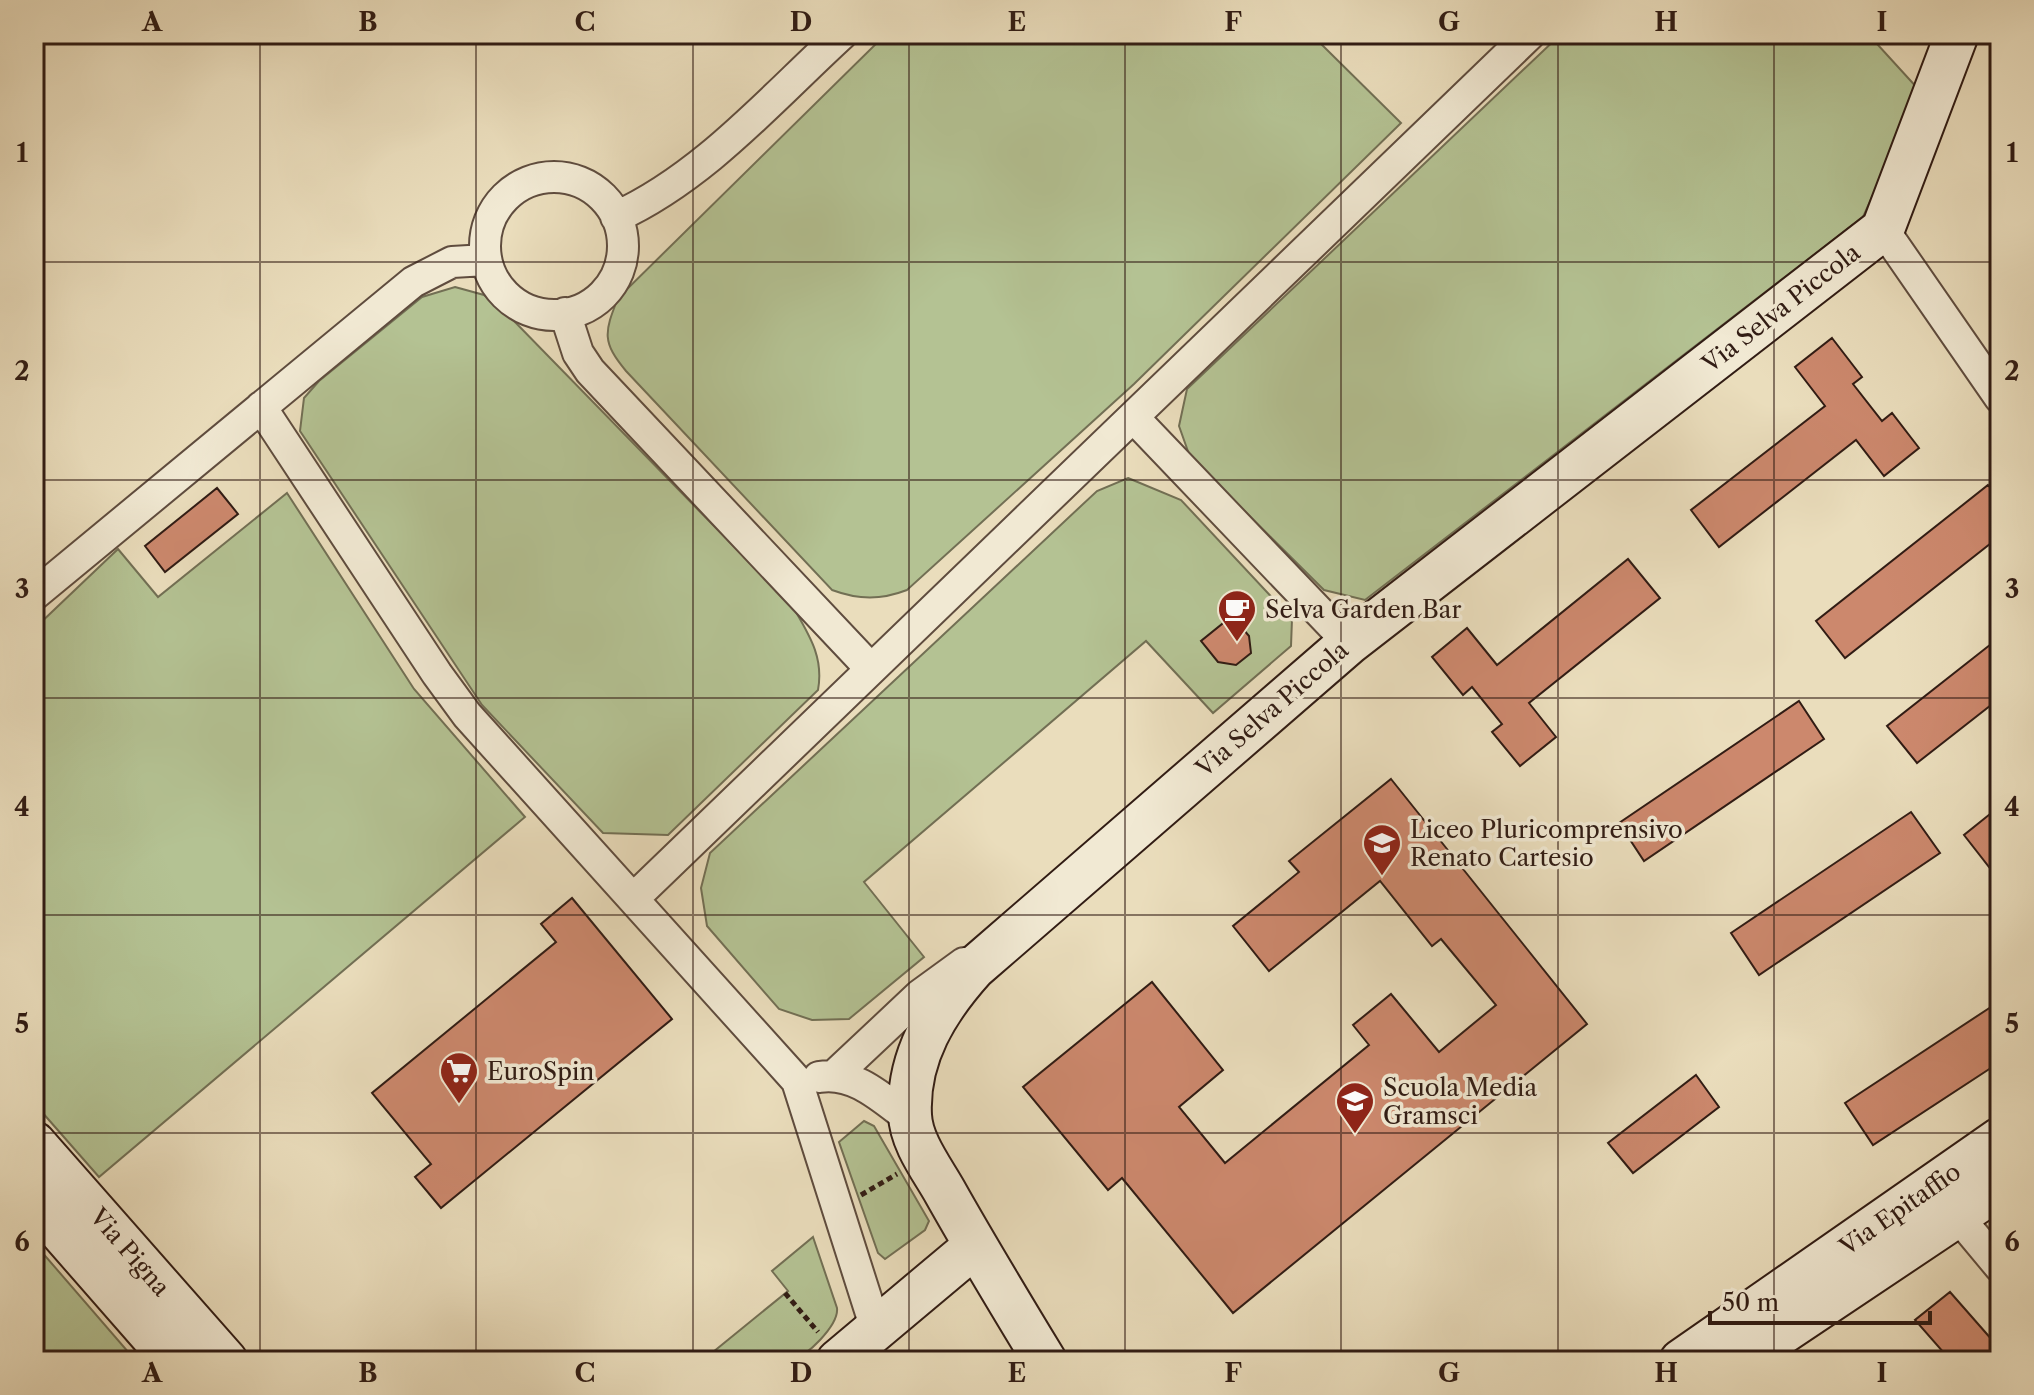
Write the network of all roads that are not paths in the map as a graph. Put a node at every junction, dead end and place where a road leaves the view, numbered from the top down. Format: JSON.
{"nodes":[{"id":1,"x":842,"y":34,"type":"edge"},
{"id":2,"x":1530,"y":34,"type":"edge"},
{"id":3,"x":1957,"y":34,"type":"edge"},
{"id":4,"x":616,"y":217,"type":"junction"},
{"id":5,"x":1883,"y":229,"type":"junction"},
{"id":6,"x":486,"y":260,"type":"junction"},
{"id":7,"x":565,"y":313,"type":"junction"},
{"id":8,"x":2000,"y":398,"type":"edge"},
{"id":9,"x":261,"y":407,"type":"junction"},
{"id":10,"x":1133,"y":417,"type":"junction"},
{"id":11,"x":34,"y":595,"type":"edge"},
{"id":12,"x":1349,"y":643,"type":"junction"},
{"id":13,"x":871,"y":669,"type":"junction"},
{"id":14,"x":633,"y":899,"type":"junction"},
{"id":15,"x":1016,"y":932,"type":"junction"},
{"id":16,"x":836,"y":1074,"type":"junction"},
{"id":17,"x":797,"y":1081,"type":"junction"},
{"id":18,"x":910,"y":1119,"type":"junction"},
{"id":19,"x":2000,"y":1139,"type":"edge"},
{"id":20,"x":34,"y":1143,"type":"edge"},
{"id":21,"x":2000,"y":1187,"type":"edge"},
{"id":22,"x":34,"y":1201,"type":"edge"},
{"id":23,"x":1945,"y":1201,"type":"junction"},
{"id":24,"x":975,"y":1246,"type":"junction"},
{"id":25,"x":2000,"y":1267,"type":"edge"},
{"id":26,"x":876,"y":1329,"type":"junction"},
{"id":27,"x":830,"y":1349,"type":"edge"},
{"id":28,"x":174,"y":1361,"type":"edge"},
{"id":29,"x":226,"y":1361,"type":"edge"},
{"id":30,"x":1045,"y":1361,"type":"edge"},
{"id":31,"x":1681,"y":1361,"type":"edge"},
{"id":32,"x":1740,"y":1361,"type":"edge"}],
"edges":[{"from":1,"to":4,"type":"street"},
{"from":2,"to":10,"type":"street"},
{"from":3,"to":5,"type":"street","name":"Via Selva Piccola"},
{"from":4,"to":6,"type":"street"},
{"from":4,"to":7,"type":"street"},
{"from":5,"to":8,"type":"street"},
{"from":5,"to":12,"type":"street","name":"Via Selva Piccola"},
{"from":6,"to":7,"type":"street"},
{"from":6,"to":9,"type":"street"},
{"from":7,"to":13,"type":"street"},
{"from":9,"to":11,"type":"street"},
{"from":9,"to":14,"type":"street"},
{"from":10,"to":12,"type":"street"},
{"from":10,"to":13,"type":"street"},
{"from":12,"to":15,"type":"street","name":"Via Selva Piccola"},
{"from":13,"to":14,"type":"street"},
{"from":14,"to":17,"type":"street"},
{"from":15,"to":16,"type":"street"},
{"from":15,"to":18,"type":"street","name":"Via Selva Piccola"},
{"from":16,"to":17,"type":"street"},
{"from":16,"to":18,"type":"street"},
{"from":17,"to":26,"type":"street"},
{"from":18,"to":24,"type":"street","name":"Via Selva Piccola"},
{"from":19,"to":23,"type":"street","name":"Via Epitaffio"},
{"from":20,"to":29,"type":"street","name":"Via Pigna"},
{"from":21,"to":23,"type":"street","name":"Via Epitaffio"},
{"from":22,"to":28,"type":"street"},
{"from":23,"to":25,"type":"street"},
{"from":23,"to":31,"type":"street","name":"Via Epitaffio"},
{"from":23,"to":32,"type":"street","name":"Via Epitaffio"},
{"from":24,"to":26,"type":"street"},
{"from":24,"to":30,"type":"street","name":"Via Selva Piccola"},
{"from":26,"to":27,"type":"street"}]}
